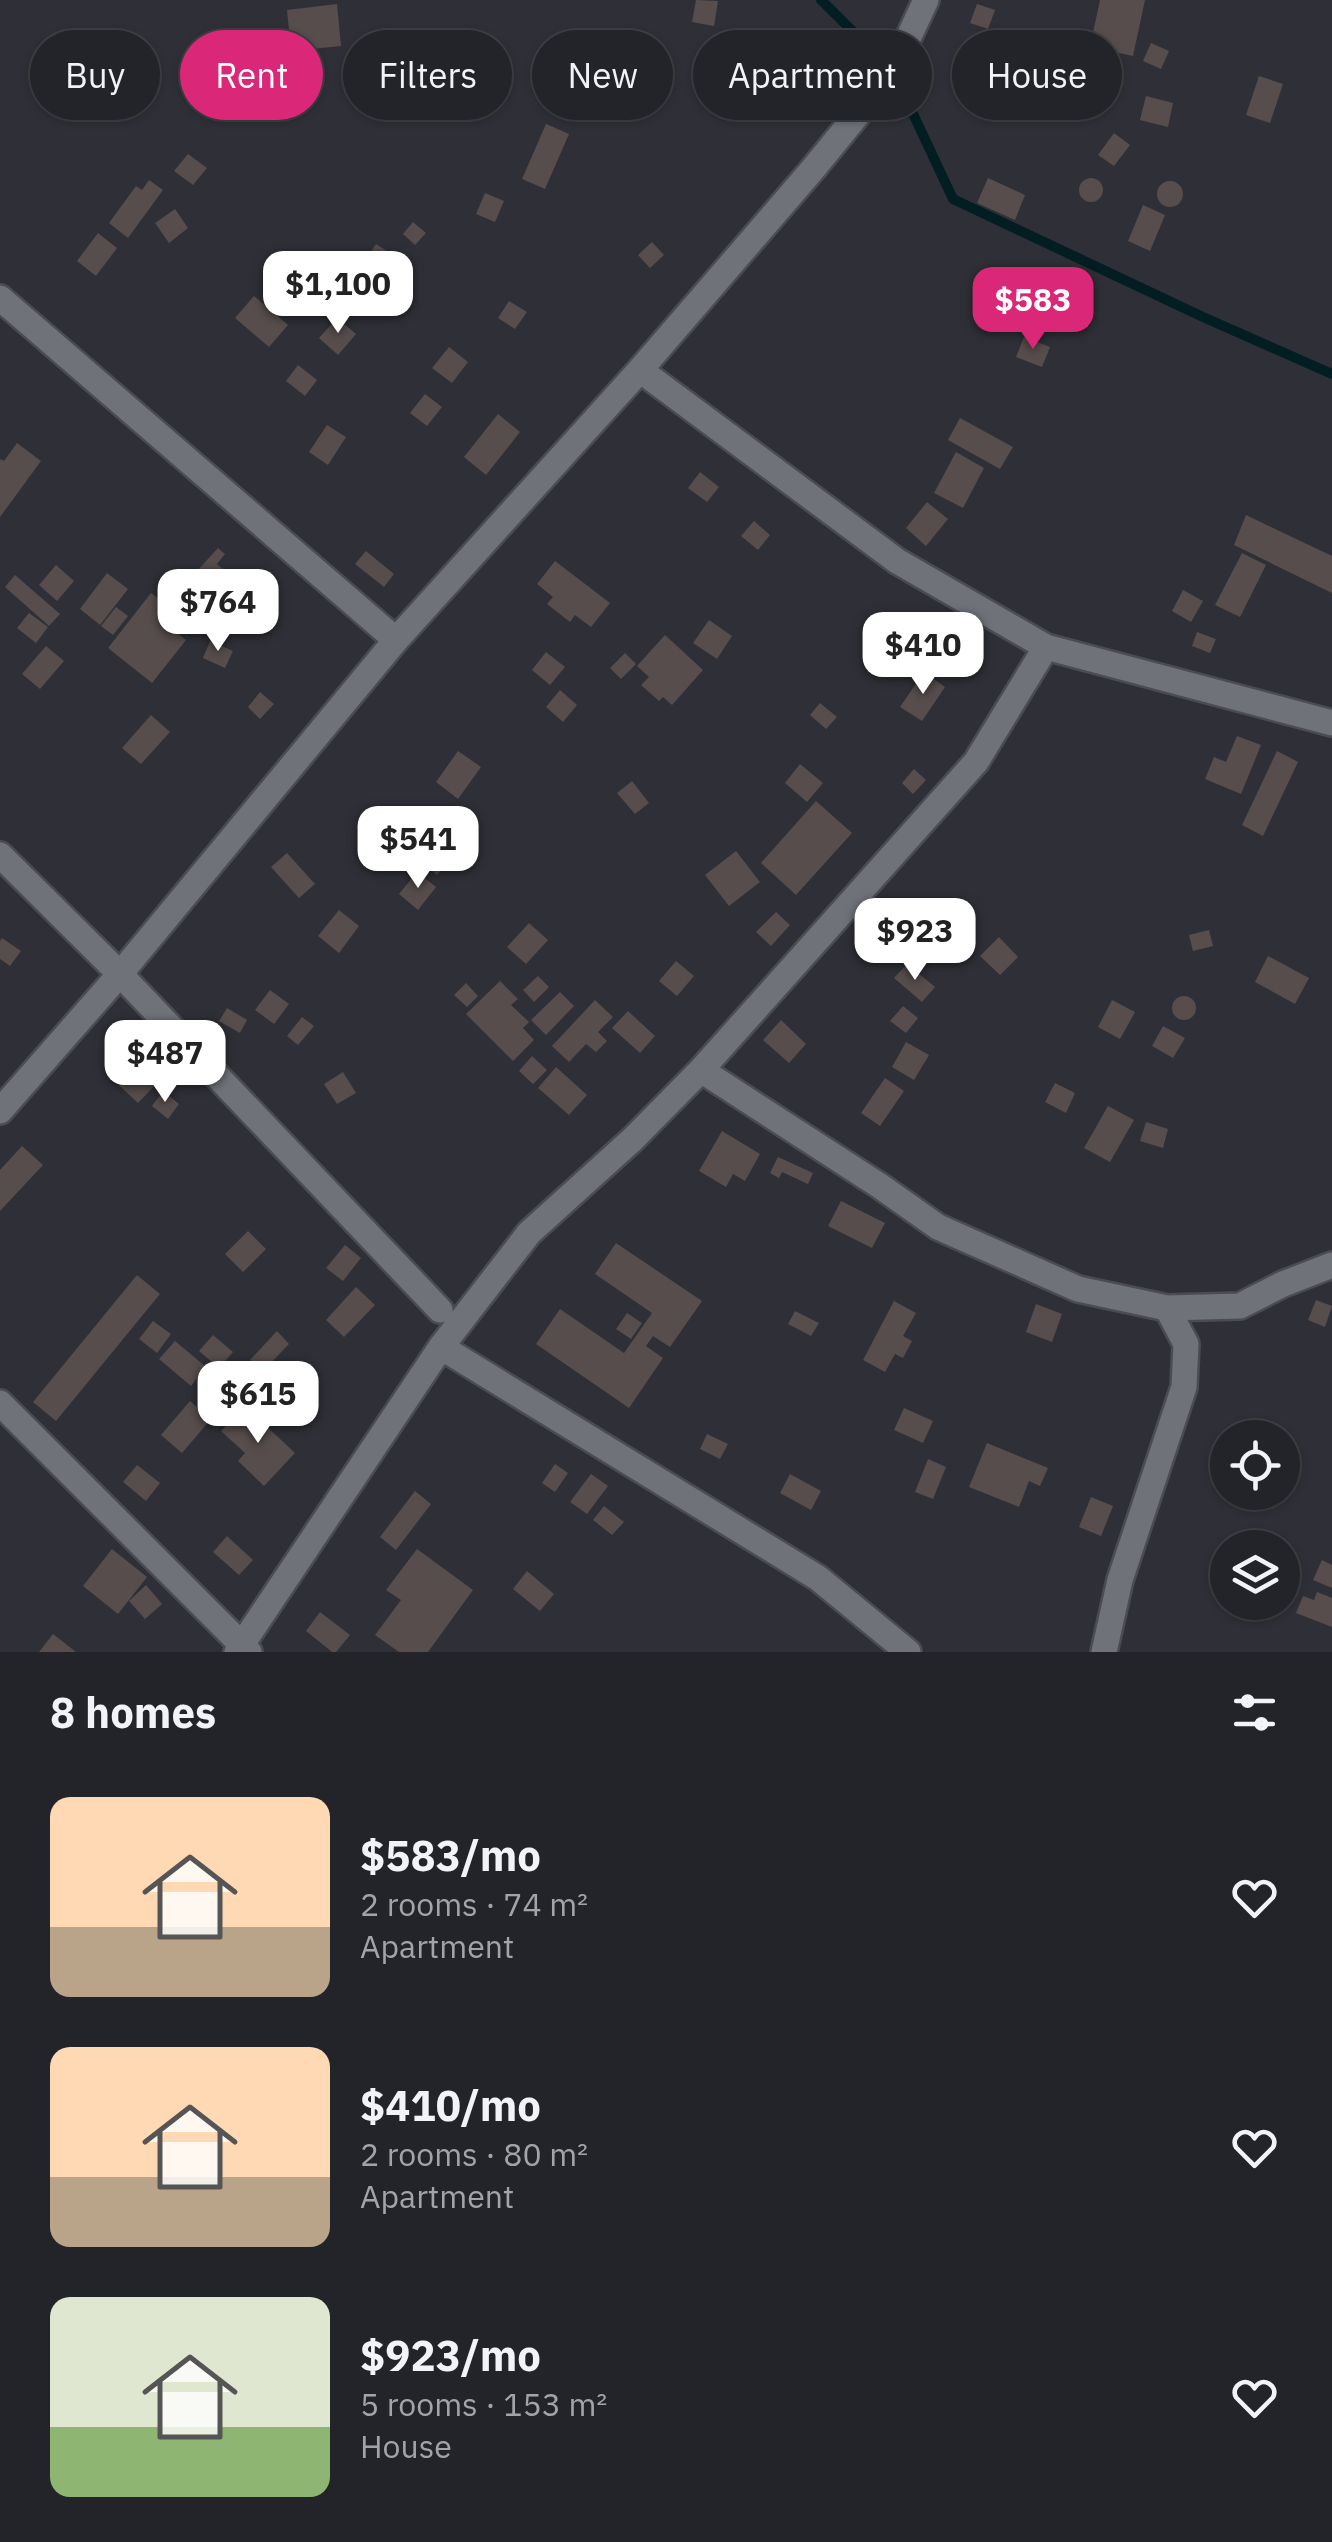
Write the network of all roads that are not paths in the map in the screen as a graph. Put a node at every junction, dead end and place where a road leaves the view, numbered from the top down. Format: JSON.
{"nodes":[{"id":1,"x":926,"y":0,"type":"edge"},
{"id":2,"x":0,"y":298,"type":"edge"},
{"id":3,"x":640,"y":370,"type":"junction"},
{"id":4,"x":396,"y":640,"type":"junction"},
{"id":5,"x":1046,"y":646,"type":"junction"},
{"id":6,"x":1332,"y":723,"type":"edge"},
{"id":7,"x":0,"y":856,"type":"edge"},
{"id":8,"x":120,"y":974,"type":"junction"},
{"id":9,"x":700,"y":1070,"type":"junction"},
{"id":10,"x":0,"y":1111,"type":"edge"},
{"id":11,"x":1332,"y":1265,"type":"edge"},
{"id":12,"x":1167,"y":1308,"type":"junction"},
{"id":13,"x":440,"y":1310,"type":"dead end"},
{"id":14,"x":441,"y":1348,"type":"junction"},
{"id":15,"x":0,"y":1402,"type":"edge"},
{"id":16,"x":243,"y":1650,"type":"edge"},
{"id":17,"x":908,"y":1652,"type":"edge"},
{"id":18,"x":1104,"y":1652,"type":"edge"}],
"edges":[{"from":1,"to":3,"type":"street"},
{"from":2,"to":4,"type":"street"},
{"from":3,"to":4,"type":"street"},
{"from":3,"to":5,"type":"street"},
{"from":4,"to":8,"type":"street"},
{"from":5,"to":6,"type":"street"},
{"from":5,"to":9,"type":"street"},
{"from":7,"to":8,"type":"street"},
{"from":8,"to":10,"type":"street"},
{"from":8,"to":13,"type":"street"},
{"from":9,"to":12,"type":"street"},
{"from":9,"to":14,"type":"street"},
{"from":11,"to":12,"type":"street"},
{"from":12,"to":18,"type":"street"},
{"from":14,"to":16,"type":"street"},
{"from":14,"to":17,"type":"street"},
{"from":15,"to":16,"type":"street"}]}
